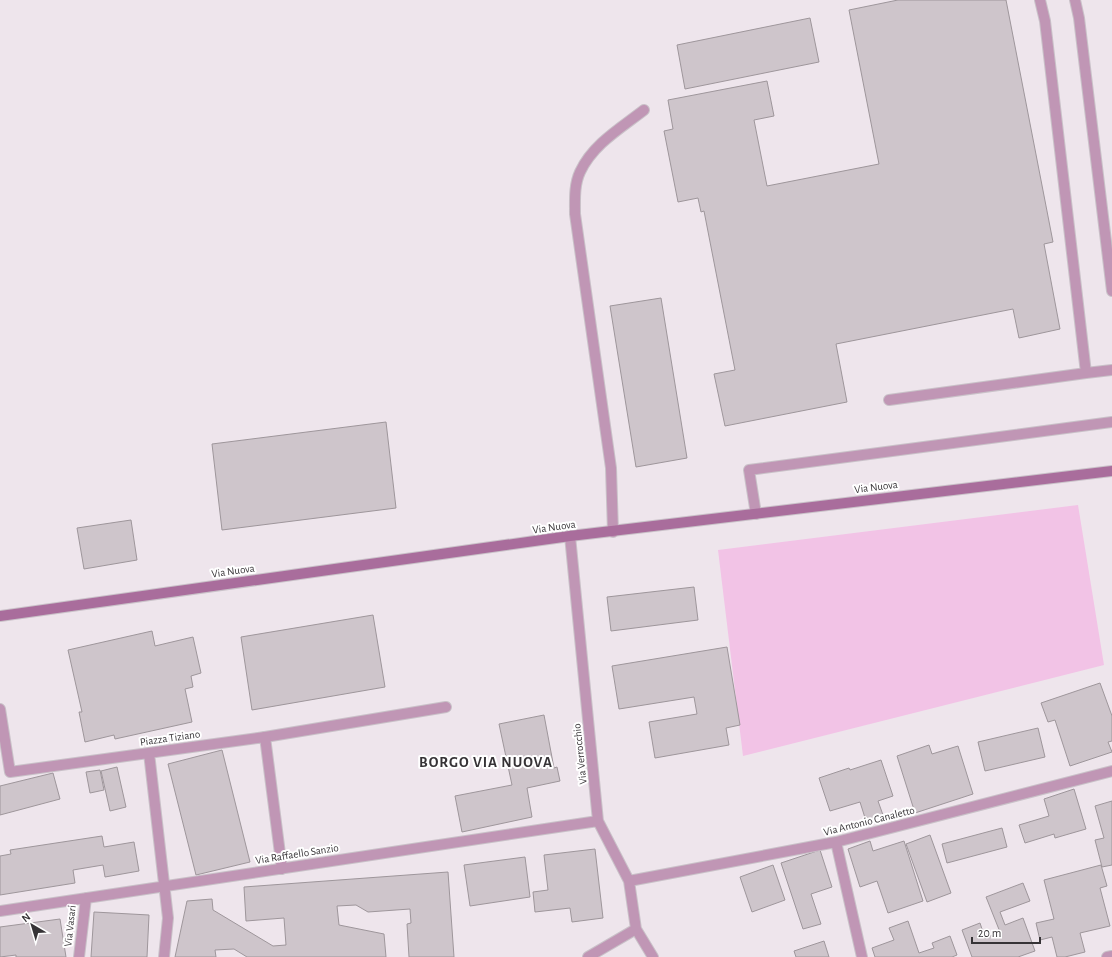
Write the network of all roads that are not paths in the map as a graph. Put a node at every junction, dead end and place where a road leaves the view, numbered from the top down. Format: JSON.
{"nodes":[{"id":1,"x":1040,"y":0,"type":"edge"},
{"id":2,"x":1075,"y":0,"type":"edge"},
{"id":3,"x":644,"y":110,"type":"dead end"},
{"id":4,"x":1112,"y":291,"type":"edge"},
{"id":5,"x":1112,"y":370,"type":"edge"},
{"id":6,"x":1086,"y":373,"type":"junction"},
{"id":7,"x":889,"y":400,"type":"dead end"},
{"id":8,"x":1112,"y":422,"type":"edge"},
{"id":9,"x":1112,"y":471,"type":"edge"},
{"id":10,"x":756,"y":514,"type":"junction"},
{"id":11,"x":613,"y":532,"type":"junction"},
{"id":12,"x":570,"y":536,"type":"junction"},
{"id":13,"x":0,"y":616,"type":"edge"},
{"id":14,"x":446,"y":707,"type":"dead end"},
{"id":15,"x":0,"y":709,"type":"edge"},
{"id":16,"x":266,"y":737,"type":"junction"},
{"id":17,"x":149,"y":753,"type":"junction"},
{"id":18,"x":1112,"y":771,"type":"edge"},
{"id":19,"x":598,"y":821,"type":"junction"},
{"id":20,"x":836,"y":842,"type":"junction"},
{"id":21,"x":282,"y":869,"type":"junction"},
{"id":22,"x":630,"y":881,"type":"junction"},
{"id":23,"x":164,"y":887,"type":"junction"},
{"id":24,"x":86,"y":898,"type":"junction"},
{"id":25,"x":0,"y":911,"type":"edge"},
{"id":26,"x":636,"y":929,"type":"junction"},
{"id":27,"x":1112,"y":956,"type":"edge"},
{"id":28,"x":79,"y":957,"type":"edge"},
{"id":29,"x":164,"y":957,"type":"edge"},
{"id":30,"x":588,"y":957,"type":"edge"},
{"id":31,"x":653,"y":957,"type":"edge"},
{"id":32,"x":862,"y":957,"type":"edge"},
{"id":33,"x":1107,"y":957,"type":"edge"}],
"edges":[{"from":1,"to":6,"type":"street"},
{"from":2,"to":4,"type":"street"},
{"from":3,"to":11,"type":"street"},
{"from":5,"to":6,"type":"street"},
{"from":6,"to":7,"type":"street"},
{"from":8,"to":10,"type":"street"},
{"from":9,"to":10,"type":"main road","name":"Via Nuova"},
{"from":10,"to":11,"type":"main road","name":"Via Nuova"},
{"from":11,"to":12,"type":"main road","name":"Via Nuova"},
{"from":12,"to":13,"type":"main road","name":"Via Nuova"},
{"from":12,"to":19,"type":"street","name":"Via Verrocchio"},
{"from":14,"to":16,"type":"street","name":"Piazza Tiziano"},
{"from":15,"to":17,"type":"street","name":"Piazza Tiziano"},
{"from":16,"to":17,"type":"street","name":"Piazza Tiziano"},
{"from":16,"to":21,"type":"street"},
{"from":17,"to":23,"type":"street"},
{"from":18,"to":20,"type":"street","name":"Via Antonio Canaletto"},
{"from":19,"to":21,"type":"street","name":"Via Raffaello Sanzio"},
{"from":19,"to":22,"type":"street","name":"Via Verrocchio"},
{"from":20,"to":22,"type":"street","name":"Via Antonio Canaletto"},
{"from":20,"to":32,"type":"street"},
{"from":21,"to":23,"type":"street","name":"Via Raffaello Sanzio"},
{"from":22,"to":26,"type":"street","name":"Via Verrocchio"},
{"from":23,"to":24,"type":"street","name":"Via Raffaello Sanzio"},
{"from":23,"to":29,"type":"street"},
{"from":24,"to":25,"type":"street","name":"Via Raffaello Sanzio"},
{"from":24,"to":28,"type":"street","name":"Via Vasari"},
{"from":26,"to":30,"type":"street"},
{"from":26,"to":31,"type":"street","name":"Via Verrocchio"},
{"from":27,"to":33,"type":"street"}]}
